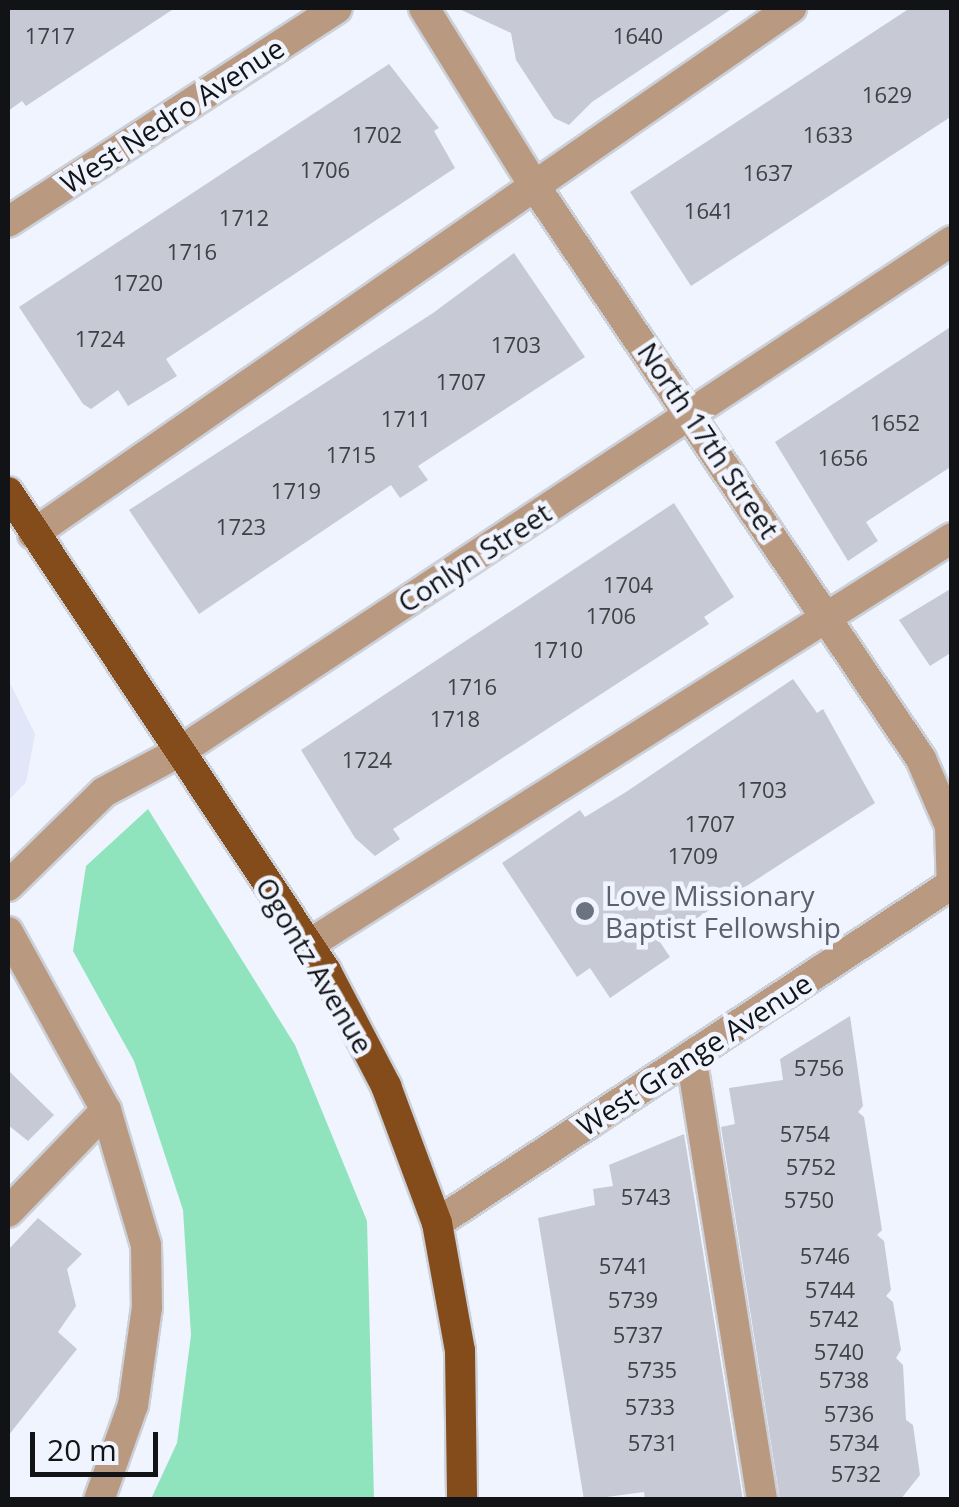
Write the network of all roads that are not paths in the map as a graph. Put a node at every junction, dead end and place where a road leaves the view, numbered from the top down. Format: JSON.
{"nodes":[{"id":1,"x":336,"y":8,"type":"edge"},
{"id":2,"x":424,"y":8,"type":"edge"},
{"id":3,"x":791,"y":8,"type":"edge"},
{"id":4,"x":532,"y":182,"type":"junction"},
{"id":5,"x":8,"y":222,"type":"edge"},
{"id":6,"x":952,"y":241,"type":"edge"},
{"id":7,"x":693,"y":412,"type":"junction"},
{"id":8,"x":8,"y":492,"type":"edge"},
{"id":9,"x":34,"y":534,"type":"junction"},
{"id":10,"x":952,"y":538,"type":"edge"},
{"id":11,"x":828,"y":618,"type":"junction"},
{"id":12,"x":179,"y":752,"type":"junction"},
{"id":13,"x":8,"y":886,"type":"edge"},
{"id":14,"x":951,"y":886,"type":"edge"},
{"id":15,"x":8,"y":932,"type":"edge"},
{"id":16,"x":308,"y":946,"type":"junction"},
{"id":17,"x":691,"y":1056,"type":"junction"},
{"id":18,"x":106,"y":1110,"type":"junction"},
{"id":19,"x":8,"y":1212,"type":"edge"},
{"id":20,"x":438,"y":1223,"type":"junction"},
{"id":21,"x":99,"y":1500,"type":"edge"},
{"id":22,"x":462,"y":1500,"type":"edge"},
{"id":23,"x":762,"y":1500,"type":"edge"}],
"edges":[{"from":1,"to":5,"type":"street","name":"West Nedro Avenue"},
{"from":2,"to":4,"type":"street","name":"North 17th Street"},
{"from":3,"to":4,"type":"street"},
{"from":4,"to":7,"type":"street","name":"North 17th Street"},
{"from":4,"to":9,"type":"street"},
{"from":6,"to":7,"type":"street","name":"Conlyn Street"},
{"from":7,"to":11,"type":"street","name":"North 17th Street"},
{"from":7,"to":12,"type":"street","name":"Conlyn Street"},
{"from":8,"to":9,"type":"main road","name":"Ogontz Avenue"},
{"from":9,"to":12,"type":"main road","name":"Ogontz Avenue"},
{"from":10,"to":11,"type":"street"},
{"from":11,"to":14,"type":"street","name":"North 17th Street"},
{"from":11,"to":16,"type":"street"},
{"from":12,"to":13,"type":"street","name":"Conlyn Street"},
{"from":12,"to":16,"type":"main road","name":"Ogontz Avenue"},
{"from":14,"to":17,"type":"street","name":"West Grange Avenue"},
{"from":15,"to":18,"type":"street"},
{"from":16,"to":20,"type":"main road","name":"Ogontz Avenue"},
{"from":17,"to":20,"type":"street","name":"West Grange Avenue"},
{"from":17,"to":23,"type":"street"},
{"from":18,"to":19,"type":"street"},
{"from":18,"to":21,"type":"street"},
{"from":20,"to":22,"type":"main road","name":"Ogontz Avenue"}]}
